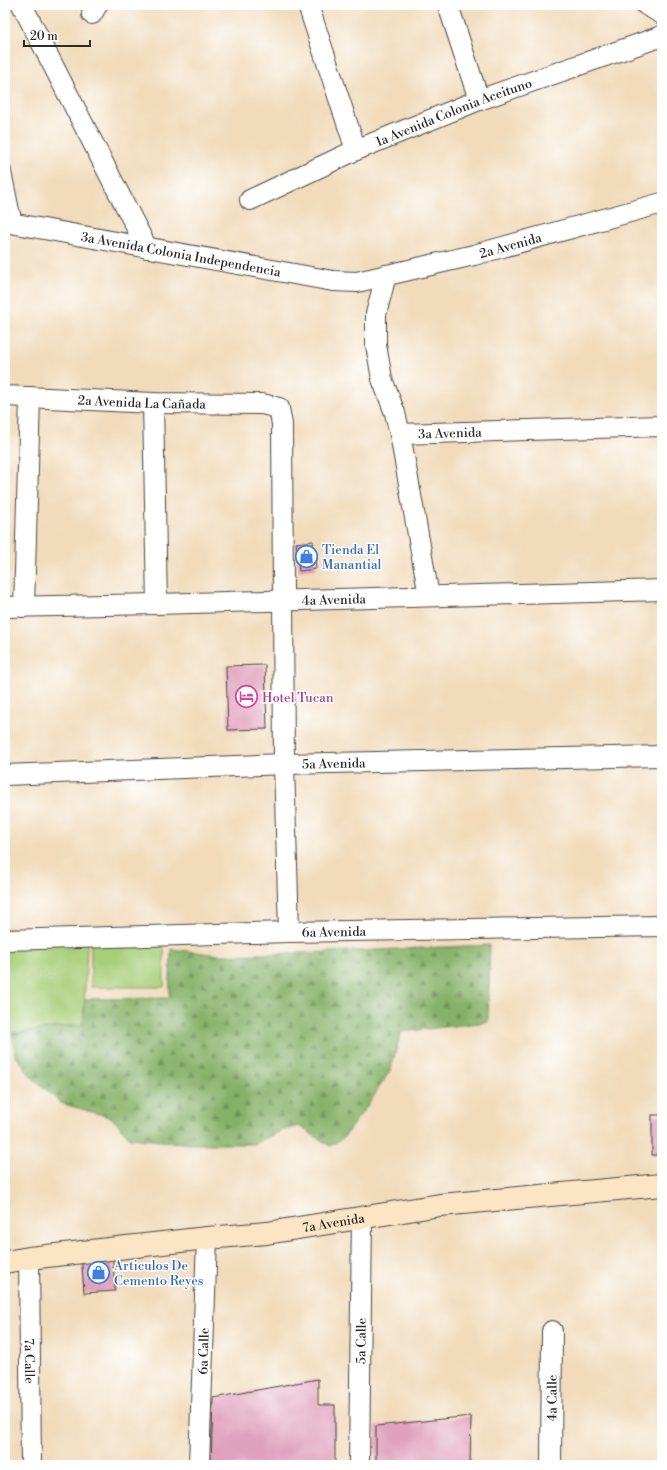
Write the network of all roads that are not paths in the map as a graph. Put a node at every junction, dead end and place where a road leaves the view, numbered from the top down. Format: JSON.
{"nodes":[{"id":1,"x":22,"y":5,"type":"edge"},
{"id":2,"x":308,"y":5,"type":"edge"},
{"id":3,"x":448,"y":5,"type":"edge"},
{"id":4,"x":646,"y":5,"type":"edge"},
{"id":5,"x":662,"y":14,"type":"edge"},
{"id":6,"x":662,"y":36,"type":"edge"},
{"id":7,"x":479,"y":100,"type":"junction"},
{"id":8,"x":356,"y":150,"type":"junction"},
{"id":9,"x":5,"y":166,"type":"edge"},
{"id":10,"x":250,"y":200,"type":"dead end"},
{"id":11,"x":662,"y":203,"type":"edge"},
{"id":12,"x":11,"y":223,"type":"edge"},
{"id":13,"x":147,"y":248,"type":"junction"},
{"id":14,"x":386,"y":275,"type":"junction"},
{"id":15,"x":357,"y":282,"type":"joint"},
{"id":16,"x":5,"y":396,"type":"edge"},
{"id":17,"x":30,"y":397,"type":"junction"},
{"id":18,"x":153,"y":403,"type":"junction"},
{"id":19,"x":662,"y":426,"type":"edge"},
{"id":20,"x":400,"y":434,"type":"junction"},
{"id":21,"x":662,"y":590,"type":"edge"},
{"id":22,"x":429,"y":596,"type":"junction"},
{"id":23,"x":283,"y":600,"type":"junction"},
{"id":24,"x":157,"y":604,"type":"junction"},
{"id":25,"x":15,"y":607,"type":"edge"},
{"id":26,"x":662,"y":756,"type":"edge"},
{"id":27,"x":284,"y":764,"type":"junction"},
{"id":28,"x":5,"y":775,"type":"edge"},
{"id":29,"x":662,"y":926,"type":"edge"},
{"id":30,"x":289,"y":932,"type":"junction"},
{"id":31,"x":5,"y":940,"type":"edge"},
{"id":32,"x":662,"y":1185,"type":"edge"},
{"id":33,"x":362,"y":1217,"type":"junction"},
{"id":34,"x":207,"y":1238,"type":"junction"},
{"id":35,"x":28,"y":1258,"type":"junction"},
{"id":36,"x":5,"y":1262,"type":"edge"},
{"id":37,"x":552,"y":1330,"type":"dead end"},
{"id":38,"x":31,"y":1465,"type":"edge"},
{"id":39,"x":199,"y":1465,"type":"edge"},
{"id":40,"x":359,"y":1465,"type":"edge"},
{"id":41,"x":551,"y":1465,"type":"edge"}],
"edges":[{"from":1,"to":13,"type":"street"},
{"from":2,"to":8,"type":"street"},
{"from":3,"to":7,"type":"street"},
{"from":4,"to":5,"type":"street"},
{"from":6,"to":7,"type":"street","name":"1a Avenida Colonia Aceituno"},
{"from":7,"to":8,"type":"street","name":"1a Avenida Colonia Aceituno"},
{"from":8,"to":10,"type":"street","name":"1a Avenida Colonia Aceituno"},
{"from":9,"to":12,"type":"lane"},
{"from":11,"to":14,"type":"street","name":"2a Avenida"},
{"from":12,"to":13,"type":"street","name":"3a Avenida Colonia Independencia"},
{"from":13,"to":15,"type":"street","name":"3a Avenida Colonia Independencia"},
{"from":14,"to":15,"type":"street","name":"2a Avenida"},
{"from":14,"to":20,"type":"street","name":"3a Avenida"},
{"from":16,"to":17,"type":"street","name":"2a Avenida La Cañada"},
{"from":17,"to":18,"type":"street","name":"2a Avenida La Cañada"},
{"from":17,"to":25,"type":"street"},
{"from":18,"to":23,"type":"street","name":"2a Avenida La Cañada"},
{"from":18,"to":24,"type":"street"},
{"from":19,"to":20,"type":"street","name":"3a Avenida"},
{"from":20,"to":22,"type":"street"},
{"from":21,"to":22,"type":"street","name":"4a Avenida"},
{"from":22,"to":23,"type":"street","name":"4a Avenida"},
{"from":23,"to":24,"type":"street","name":"4a Avenida"},
{"from":23,"to":27,"type":"street"},
{"from":24,"to":25,"type":"street","name":"4a Avenida"},
{"from":26,"to":27,"type":"street","name":"5a Avenida"},
{"from":27,"to":28,"type":"street","name":"5a Avenida"},
{"from":27,"to":30,"type":"street"},
{"from":29,"to":30,"type":"street","name":"6a Avenida"},
{"from":30,"to":31,"type":"street","name":"6a Avenida"},
{"from":32,"to":33,"type":"street","name":"7a Avenida"},
{"from":33,"to":34,"type":"street","name":"7a Avenida"},
{"from":33,"to":40,"type":"street","name":"5a Calle"},
{"from":34,"to":35,"type":"street","name":"7a Avenida"},
{"from":34,"to":39,"type":"street","name":"6a Calle"},
{"from":35,"to":36,"type":"street","name":"7a Avenida"},
{"from":35,"to":38,"type":"street","name":"7a Calle"},
{"from":37,"to":41,"type":"street","name":"4a Calle"}]}
